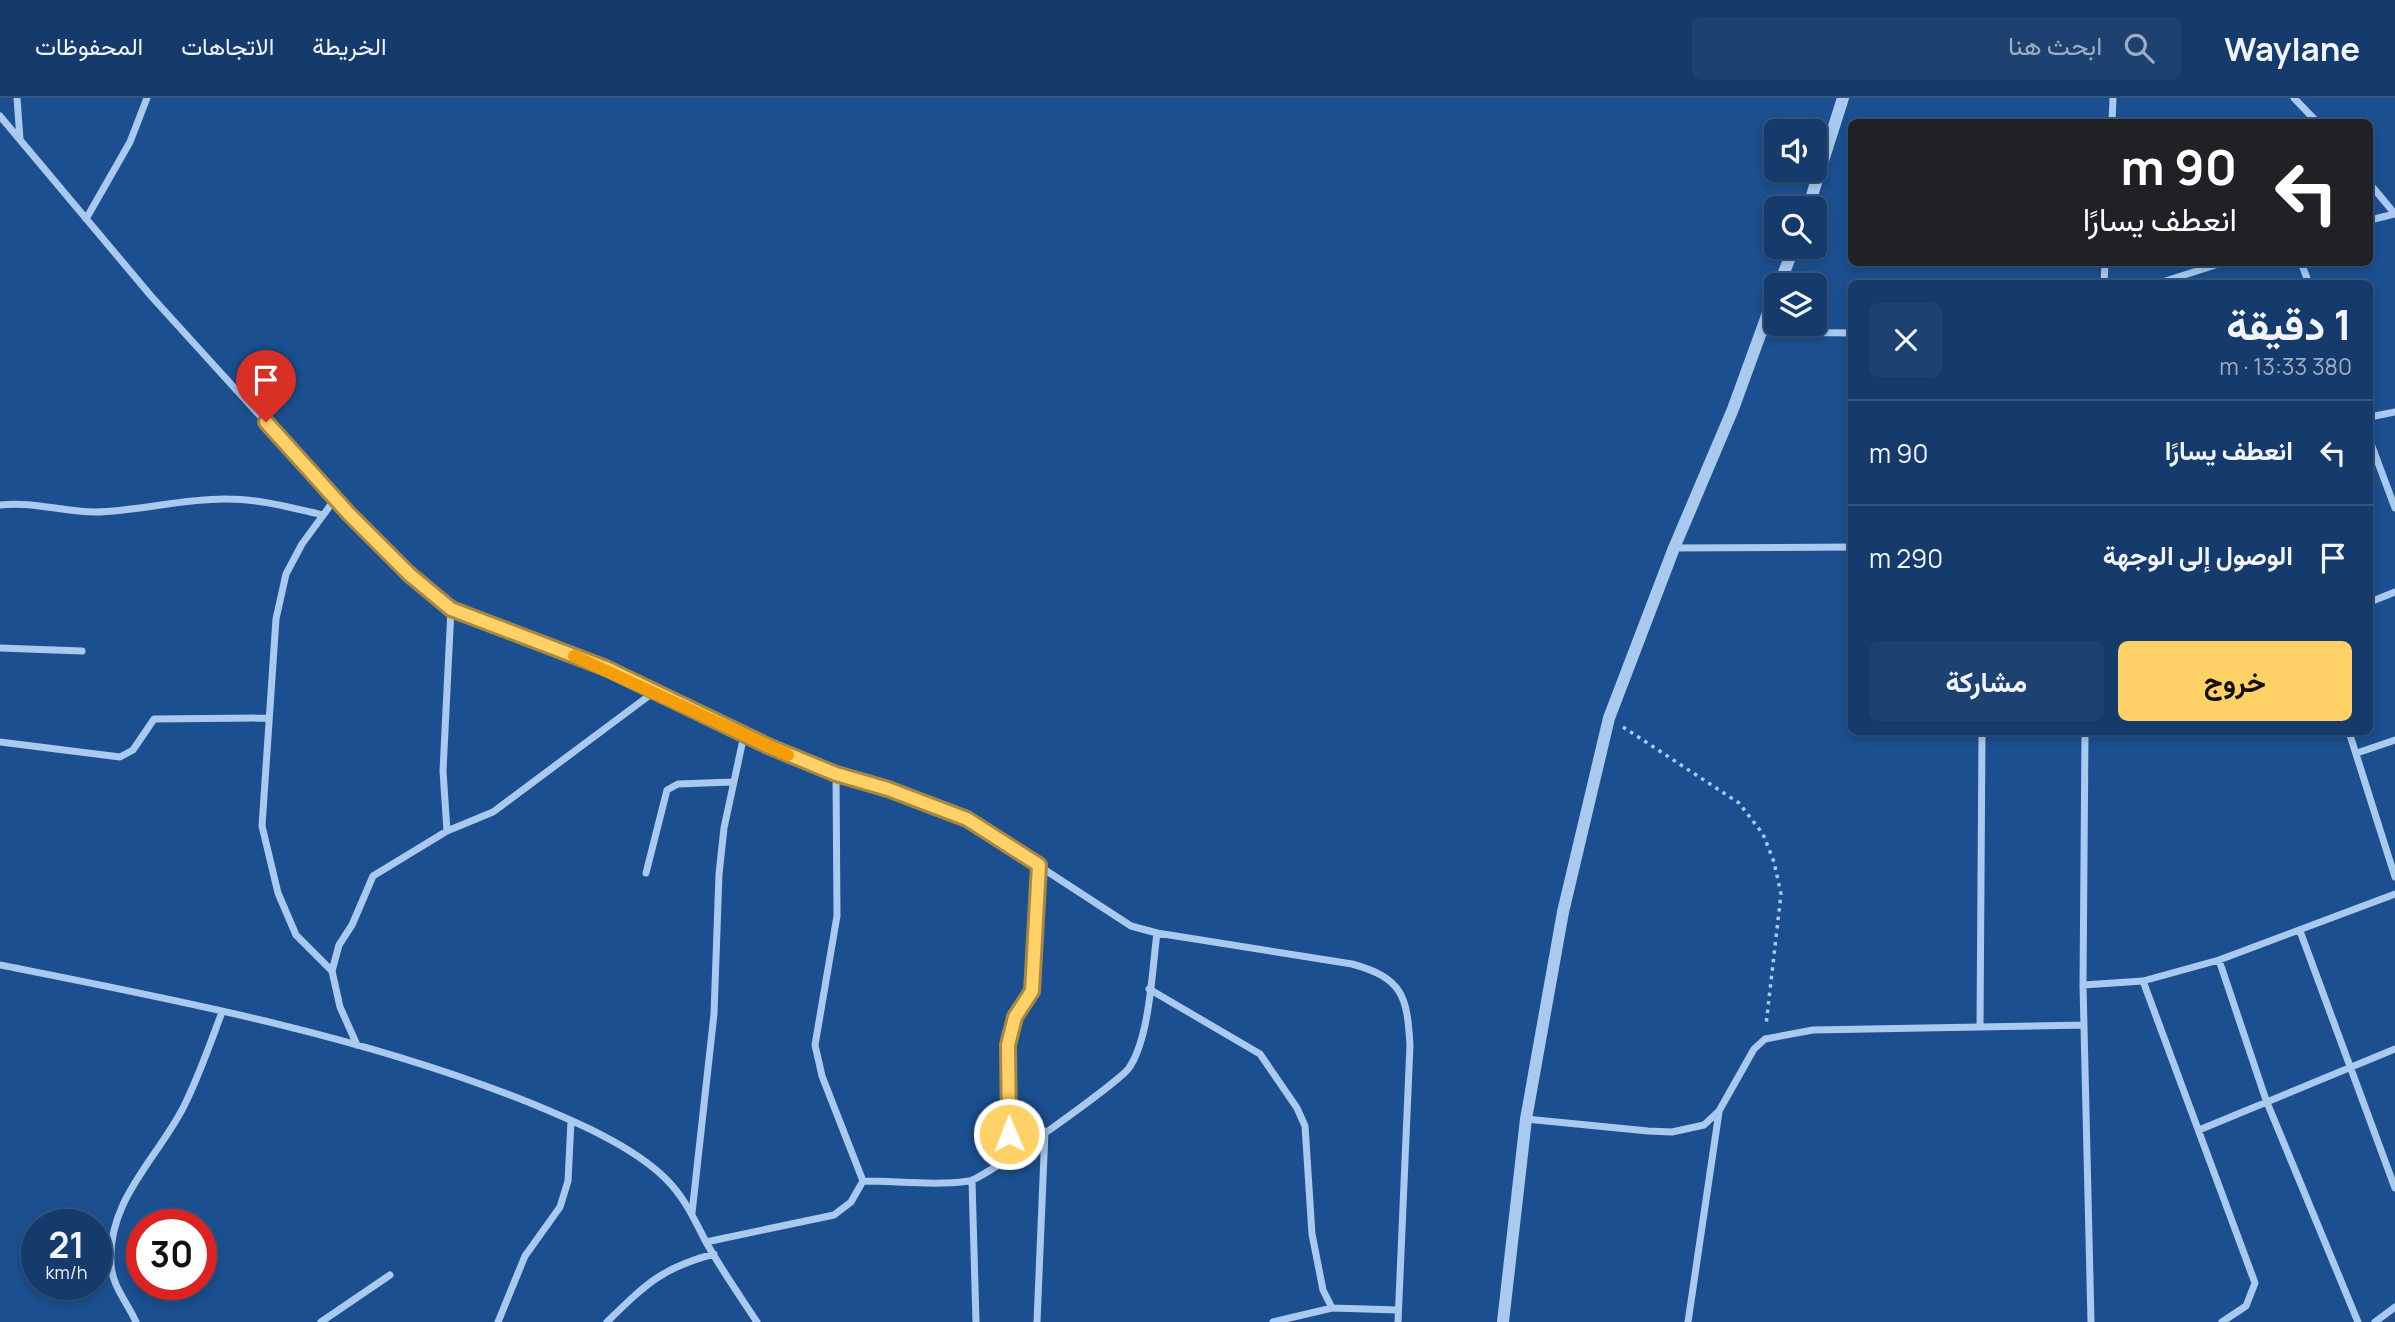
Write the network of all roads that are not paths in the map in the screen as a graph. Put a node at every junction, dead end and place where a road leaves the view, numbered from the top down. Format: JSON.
{"nodes":[{"id":1,"x":17,"y":98,"type":"edge"},
{"id":2,"x":147,"y":98,"type":"edge"},
{"id":3,"x":1843,"y":98,"type":"edge"},
{"id":4,"x":2113,"y":98,"type":"edge"},
{"id":5,"x":2294,"y":98,"type":"edge"},
{"id":6,"x":0,"y":116,"type":"edge"},
{"id":7,"x":2112,"y":119,"type":"edge"},
{"id":8,"x":2313,"y":119,"type":"edge"},
{"id":9,"x":20,"y":139,"type":"junction"},
{"id":10,"x":2373,"y":188,"type":"edge"},
{"id":11,"x":1812,"y":196,"type":"edge"},
{"id":12,"x":2395,"y":214,"type":"edge"},
{"id":13,"x":86,"y":219,"type":"junction"},
{"id":14,"x":2373,"y":219,"type":"edge"},
{"id":15,"x":2212,"y":266,"type":"edge"},
{"id":16,"x":2169,"y":280,"type":"edge"},
{"id":17,"x":1764,"y":322,"type":"edge"},
{"id":18,"x":1760,"y":332,"type":"junction"},
{"id":19,"x":1848,"y":333,"type":"edge"},
{"id":20,"x":2395,"y":412,"type":"edge"},
{"id":21,"x":2373,"y":416,"type":"edge"},
{"id":22,"x":2373,"y":449,"type":"edge"},
{"id":23,"x":335,"y":499,"type":"junction"},
{"id":24,"x":0,"y":505,"type":"edge"},
{"id":25,"x":2395,"y":508,"type":"edge"},
{"id":26,"x":323,"y":515,"type":"junction"},
{"id":27,"x":1848,"y":547,"type":"edge"},
{"id":28,"x":1674,"y":548,"type":"junction"},
{"id":29,"x":2395,"y":592,"type":"edge"},
{"id":30,"x":2373,"y":600,"type":"edge"},
{"id":31,"x":451,"y":609,"type":"junction"},
{"id":32,"x":0,"y":648,"type":"edge"},
{"id":33,"x":82,"y":651,"type":"dead end"},
{"id":34,"x":654,"y":692,"type":"junction"},
{"id":35,"x":269,"y":718,"type":"junction"},
{"id":36,"x":744,"y":735,"type":"junction"},
{"id":37,"x":1982,"y":735,"type":"edge"},
{"id":38,"x":2085,"y":735,"type":"edge"},
{"id":39,"x":2350,"y":735,"type":"edge"},
{"id":40,"x":2395,"y":740,"type":"edge"},
{"id":41,"x":0,"y":742,"type":"edge"},
{"id":42,"x":2357,"y":753,"type":"junction"},
{"id":43,"x":836,"y":774,"type":"junction"},
{"id":44,"x":732,"y":782,"type":"junction"},
{"id":45,"x":447,"y":831,"type":"junction"},
{"id":46,"x":1039,"y":865,"type":"junction"},
{"id":47,"x":646,"y":873,"type":"dead end"},
{"id":48,"x":2395,"y":877,"type":"edge"},
{"id":49,"x":2395,"y":894,"type":"edge"},
{"id":50,"x":2300,"y":931,"type":"junction"},
{"id":51,"x":1157,"y":933,"type":"junction"},
{"id":52,"x":2219,"y":960,"type":"junction"},
{"id":53,"x":0,"y":965,"type":"edge"},
{"id":54,"x":332,"y":971,"type":"junction"},
{"id":55,"x":2143,"y":981,"type":"junction"},
{"id":56,"x":2083,"y":985,"type":"junction"},
{"id":57,"x":1149,"y":989,"type":"junction"},
{"id":58,"x":222,"y":1012,"type":"junction"},
{"id":59,"x":2084,"y":1025,"type":"junction"},
{"id":60,"x":1980,"y":1027,"type":"junction"},
{"id":61,"x":357,"y":1045,"type":"junction"},
{"id":62,"x":2395,"y":1049,"type":"edge"},
{"id":63,"x":2352,"y":1066,"type":"junction"},
{"id":64,"x":2266,"y":1100,"type":"junction"},
{"id":65,"x":1719,"y":1111,"type":"junction"},
{"id":66,"x":1527,"y":1119,"type":"junction"},
{"id":67,"x":571,"y":1121,"type":"junction"},
{"id":68,"x":2199,"y":1130,"type":"junction"},
{"id":69,"x":1045,"y":1131,"type":"junction"},
{"id":70,"x":1009,"y":1157,"type":"junction"},
{"id":71,"x":863,"y":1181,"type":"junction"},
{"id":72,"x":972,"y":1181,"type":"junction"},
{"id":73,"x":2395,"y":1188,"type":"edge"},
{"id":74,"x":692,"y":1213,"type":"junction"},
{"id":75,"x":706,"y":1242,"type":"junction"},
{"id":76,"x":713,"y":1254,"type":"junction"},
{"id":77,"x":390,"y":1275,"type":"dead end"},
{"id":78,"x":2395,"y":1307,"type":"edge"},
{"id":79,"x":1332,"y":1308,"type":"junction"},
{"id":80,"x":1398,"y":1310,"type":"junction"},
{"id":81,"x":136,"y":1322,"type":"edge"},
{"id":82,"x":321,"y":1322,"type":"edge"},
{"id":83,"x":498,"y":1322,"type":"edge"},
{"id":84,"x":607,"y":1322,"type":"edge"},
{"id":85,"x":757,"y":1322,"type":"edge"},
{"id":86,"x":976,"y":1322,"type":"edge"},
{"id":87,"x":1037,"y":1322,"type":"edge"},
{"id":88,"x":1273,"y":1322,"type":"edge"},
{"id":89,"x":1398,"y":1322,"type":"edge"},
{"id":90,"x":1503,"y":1322,"type":"edge"},
{"id":91,"x":1688,"y":1322,"type":"edge"},
{"id":92,"x":2091,"y":1322,"type":"edge"},
{"id":93,"x":2222,"y":1322,"type":"edge"},
{"id":94,"x":2358,"y":1322,"type":"edge"},
{"id":95,"x":2375,"y":1322,"type":"edge"}],
"edges":[{"from":1,"to":9,"type":"street"},
{"from":2,"to":13,"type":"street"},
{"from":3,"to":11,"type":"street"},
{"from":4,"to":7,"type":"street"},
{"from":5,"to":8,"type":"street"},
{"from":6,"to":9,"type":"street"},
{"from":9,"to":13,"type":"street"},
{"from":10,"to":12,"type":"street"},
{"from":12,"to":14,"type":"street"},
{"from":13,"to":23,"type":"street"},
{"from":15,"to":16,"type":"street"},
{"from":17,"to":18,"type":"street"},
{"from":18,"to":19,"type":"street"},
{"from":18,"to":28,"type":"street"},
{"from":20,"to":21,"type":"street"},
{"from":22,"to":25,"type":"street"},
{"from":23,"to":26,"type":"street"},
{"from":23,"to":31,"type":"street"},
{"from":24,"to":26,"type":"street"},
{"from":26,"to":35,"type":"street"},
{"from":27,"to":28,"type":"street"},
{"from":28,"to":66,"type":"street"},
{"from":29,"to":30,"type":"street"},
{"from":31,"to":34,"type":"street"},
{"from":31,"to":45,"type":"street"},
{"from":32,"to":33,"type":"street"},
{"from":34,"to":36,"type":"street"},
{"from":34,"to":45,"type":"street"},
{"from":35,"to":41,"type":"street"},
{"from":35,"to":54,"type":"street"},
{"from":36,"to":43,"type":"street"},
{"from":36,"to":44,"type":"street"},
{"from":37,"to":60,"type":"street"},
{"from":38,"to":56,"type":"street"},
{"from":39,"to":42,"type":"street"},
{"from":40,"to":42,"type":"street"},
{"from":42,"to":48,"type":"street"},
{"from":43,"to":46,"type":"street"},
{"from":43,"to":71,"type":"street"},
{"from":44,"to":47,"type":"street"},
{"from":44,"to":74,"type":"street"},
{"from":45,"to":54,"type":"street"},
{"from":46,"to":51,"type":"street"},
{"from":46,"to":70,"type":"street"},
{"from":49,"to":50,"type":"street"},
{"from":50,"to":52,"type":"street"},
{"from":50,"to":63,"type":"street"},
{"from":51,"to":57,"type":"street"},
{"from":51,"to":80,"type":"street"},
{"from":52,"to":55,"type":"street"},
{"from":52,"to":64,"type":"street"},
{"from":53,"to":58,"type":"street"},
{"from":54,"to":61,"type":"street"},
{"from":55,"to":56,"type":"street"},
{"from":55,"to":68,"type":"street"},
{"from":56,"to":59,"type":"street"},
{"from":57,"to":69,"type":"street"},
{"from":57,"to":79,"type":"street"},
{"from":58,"to":61,"type":"street"},
{"from":58,"to":81,"type":"street"},
{"from":59,"to":60,"type":"street"},
{"from":59,"to":92,"type":"street"},
{"from":60,"to":65,"type":"street"},
{"from":61,"to":67,"type":"street"},
{"from":62,"to":63,"type":"street"},
{"from":63,"to":64,"type":"street"},
{"from":63,"to":73,"type":"street"},
{"from":64,"to":68,"type":"street"},
{"from":64,"to":94,"type":"street"},
{"from":65,"to":66,"type":"street"},
{"from":65,"to":91,"type":"street"},
{"from":66,"to":90,"type":"street"},
{"from":67,"to":74,"type":"street"},
{"from":67,"to":83,"type":"street"},
{"from":68,"to":93,"type":"street"},
{"from":69,"to":70,"type":"street"},
{"from":69,"to":87,"type":"street"},
{"from":70,"to":72,"type":"street"},
{"from":71,"to":72,"type":"street"},
{"from":71,"to":75,"type":"street"},
{"from":72,"to":86,"type":"street"},
{"from":74,"to":75,"type":"street"},
{"from":75,"to":76,"type":"street"},
{"from":76,"to":84,"type":"street"},
{"from":76,"to":85,"type":"street"},
{"from":77,"to":82,"type":"street"},
{"from":78,"to":95,"type":"street"},
{"from":79,"to":80,"type":"street"},
{"from":79,"to":88,"type":"street"},
{"from":80,"to":89,"type":"street"}]}
